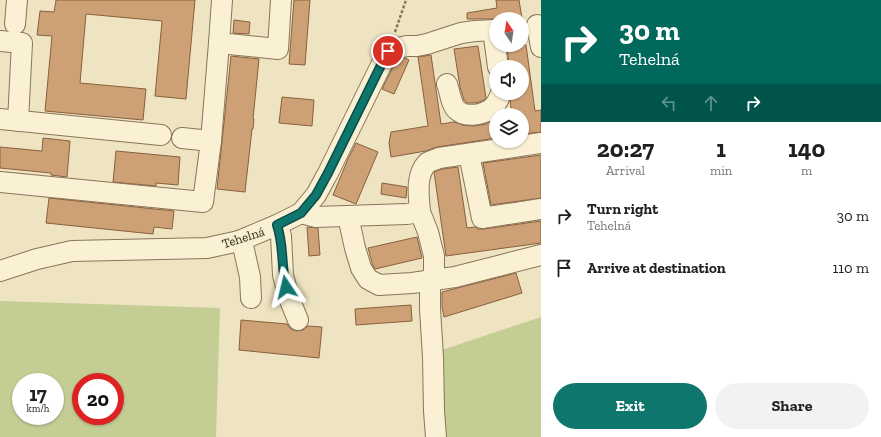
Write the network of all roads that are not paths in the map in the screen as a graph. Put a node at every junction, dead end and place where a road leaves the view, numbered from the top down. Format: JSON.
{"nodes":[{"id":1,"x":17,"y":0,"type":"edge"},
{"id":2,"x":222,"y":0,"type":"edge"},
{"id":3,"x":281,"y":0,"type":"edge"},
{"id":4,"x":15,"y":24,"type":"dead end"},
{"id":5,"x":533,"y":26,"type":"edge"},
{"id":6,"x":489,"y":30,"type":"edge"},
{"id":7,"x":0,"y":41,"type":"edge"},
{"id":8,"x":219,"y":43,"type":"junction"},
{"id":9,"x":541,"y":47,"type":"edge"},
{"id":10,"x":447,"y":84,"type":"dead end"},
{"id":11,"x":499,"y":100,"type":"edge"},
{"id":12,"x":9,"y":120,"type":"edge"},
{"id":13,"x":161,"y":135,"type":"dead end"},
{"id":14,"x":182,"y":138,"type":"dead end"},
{"id":15,"x":211,"y":141,"type":"junction"},
{"id":16,"x":541,"y":143,"type":"edge"},
{"id":17,"x":469,"y":154,"type":"junction"},
{"id":18,"x":0,"y":182,"type":"edge"},
{"id":19,"x":541,"y":209,"type":"edge"},
{"id":20,"x":420,"y":212,"type":"junction"},
{"id":21,"x":301,"y":213,"type":"junction"},
{"id":22,"x":348,"y":216,"type":"junction"},
{"id":23,"x":277,"y":225,"type":"junction"},
{"id":24,"x":239,"y":240,"type":"junction"},
{"id":25,"x":541,"y":255,"type":"edge"},
{"id":26,"x":0,"y":271,"type":"edge"},
{"id":27,"x":430,"y":281,"type":"junction"},
{"id":28,"x":251,"y":298,"type":"dead end"},
{"id":29,"x":298,"y":320,"type":"dead end"},
{"id":30,"x":436,"y":437,"type":"edge"}],
"edges":[{"from":1,"to":4,"type":"street"},
{"from":2,"to":8,"type":"street"},
{"from":3,"to":8,"type":"street"},
{"from":5,"to":9,"type":"street"},
{"from":6,"to":21,"type":"street","name":"Tehelná"},
{"from":7,"to":12,"type":"street"},
{"from":8,"to":15,"type":"street"},
{"from":10,"to":11,"type":"street"},
{"from":12,"to":13,"type":"street"},
{"from":14,"to":15,"type":"street"},
{"from":15,"to":18,"type":"street"},
{"from":16,"to":17,"type":"street"},
{"from":17,"to":19,"type":"street"},
{"from":17,"to":20,"type":"street"},
{"from":20,"to":22,"type":"street"},
{"from":20,"to":27,"type":"street"},
{"from":21,"to":22,"type":"street"},
{"from":21,"to":23,"type":"street","name":"Tehelná"},
{"from":22,"to":27,"type":"street"},
{"from":23,"to":24,"type":"street","name":"Tehelná"},
{"from":23,"to":29,"type":"street"},
{"from":24,"to":26,"type":"street","name":"Tehelná"},
{"from":24,"to":28,"type":"street"},
{"from":25,"to":27,"type":"street"},
{"from":27,"to":30,"type":"street"}]}
